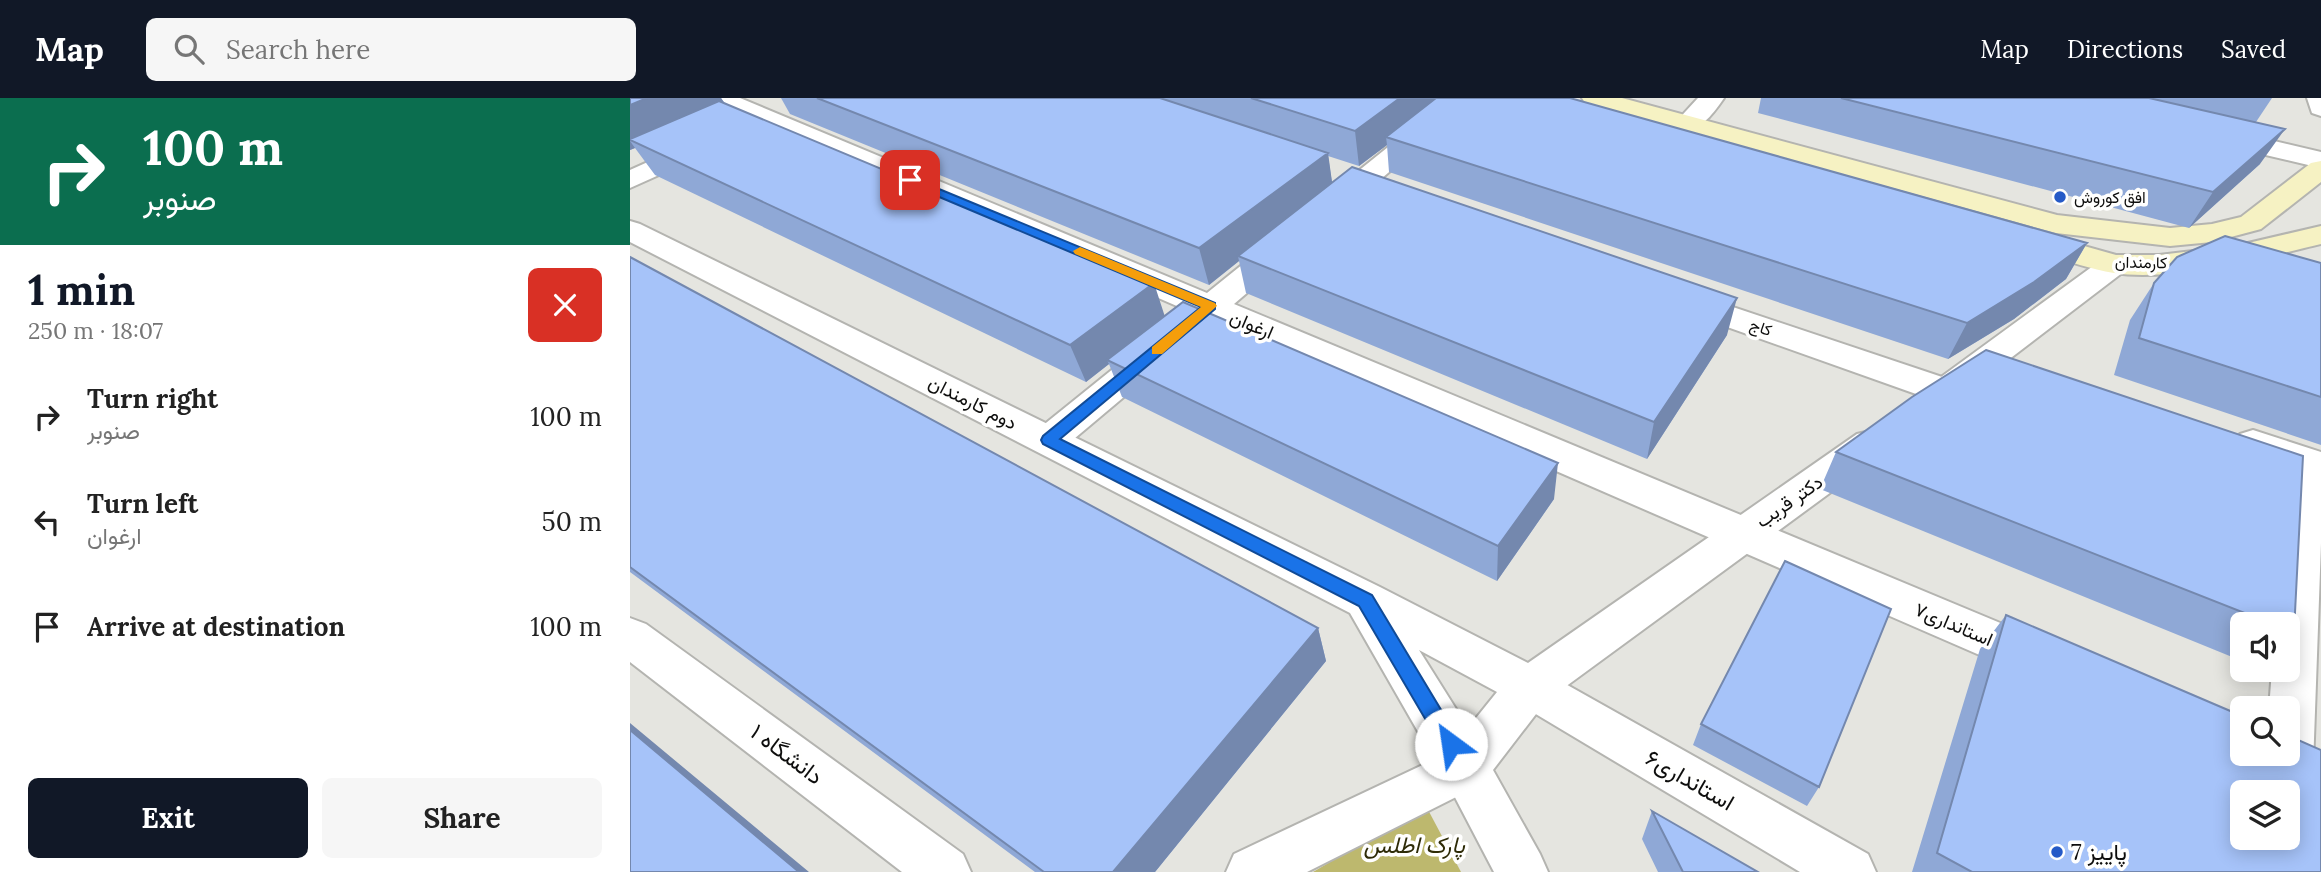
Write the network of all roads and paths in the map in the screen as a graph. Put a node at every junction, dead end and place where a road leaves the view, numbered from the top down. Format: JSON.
{"nodes":[{"id":1,"x":719,"y":98,"type":"edge"},
{"id":2,"x":1464,"y":98,"type":"edge"},
{"id":3,"x":1712,"y":98,"type":"edge"},
{"id":4,"x":2319,"y":98,"type":"edge"},
{"id":5,"x":791,"y":103,"type":"dead end"},
{"id":6,"x":1582,"y":105,"type":"edge"},
{"id":7,"x":2321,"y":108,"type":"edge"},
{"id":8,"x":740,"y":127,"type":"junction"},
{"id":9,"x":2199,"y":132,"type":"edge"},
{"id":10,"x":1679,"y":133,"type":"junction"},
{"id":11,"x":2321,"y":160,"type":"edge"},
{"id":12,"x":2321,"y":169,"type":"edge"},
{"id":13,"x":630,"y":180,"type":"edge"},
{"id":14,"x":630,"y":230,"type":"edge"},
{"id":15,"x":2321,"y":235,"type":"edge"},
{"id":16,"x":2115,"y":264,"type":"junction"},
{"id":17,"x":1657,"y":291,"type":"edge"},
{"id":18,"x":1211,"y":306,"type":"junction"},
{"id":19,"x":1996,"y":355,"type":"junction"},
{"id":20,"x":2034,"y":368,"type":"edge"},
{"id":21,"x":1945,"y":391,"type":"junction"},
{"id":22,"x":2228,"y":434,"type":"edge"},
{"id":23,"x":1049,"y":440,"type":"junction"},
{"id":24,"x":2313,"y":463,"type":"edge"},
{"id":25,"x":1743,"y":533,"type":"junction"},
{"id":26,"x":1365,"y":600,"type":"junction"},
{"id":27,"x":630,"y":637,"type":"edge"},
{"id":28,"x":2076,"y":676,"type":"edge"},
{"id":29,"x":1530,"y":687,"type":"junction"},
{"id":30,"x":1465,"y":768,"type":"junction"},
{"id":31,"x":2290,"y":768,"type":"edge"},
{"id":32,"x":945,"y":872,"type":"edge"},
{"id":33,"x":1252,"y":872,"type":"edge"},
{"id":34,"x":1522,"y":872,"type":"edge"},
{"id":35,"x":1850,"y":872,"type":"edge"}],
"edges":[{"from":1,"to":8,"type":"street","name":"ارغوان"},
{"from":2,"to":18,"type":"street"},
{"from":3,"to":10,"type":"street"},
{"from":4,"to":7,"type":"street"},
{"from":5,"to":8,"type":"street"},
{"from":6,"to":10,"type":"main road","name":"کارمندان"},
{"from":8,"to":13,"type":"street"},
{"from":8,"to":18,"type":"street","name":"ارغوان"},
{"from":9,"to":11,"type":"street"},
{"from":10,"to":12,"type":"main road","name":"کارمندان"},
{"from":10,"to":16,"type":"main road","name":"کارمندان"},
{"from":14,"to":23,"type":"street","name":"دوم کارمندان"},
{"from":15,"to":16,"type":"main road","name":"کارمندان"},
{"from":16,"to":19,"type":"street","name":"دکتر قریب"},
{"from":17,"to":21,"type":"street","name":"کاج"},
{"from":18,"to":23,"type":"street"},
{"from":18,"to":25,"type":"street","name":"ارغوان"},
{"from":19,"to":20,"type":"street"},
{"from":19,"to":21,"type":"street","name":"دکتر قریب"},
{"from":21,"to":25,"type":"street","name":"دکتر قریب"},
{"from":22,"to":24,"type":"street"},
{"from":23,"to":26,"type":"street","name":"دوم کارمندان"},
{"from":24,"to":31,"type":"street"},
{"from":25,"to":28,"type":"street","name":"استانداری۷"},
{"from":25,"to":29,"type":"street","name":"دکتر قریب"},
{"from":26,"to":29,"type":"street","name":"استانداری۶"},
{"from":26,"to":30,"type":"street"},
{"from":27,"to":32,"type":"street","name":"دانشگاه ۱"},
{"from":29,"to":30,"type":"street","name":"دکتر قریب"},
{"from":29,"to":35,"type":"street","name":"استانداری۶"},
{"from":30,"to":33,"type":"street"},
{"from":30,"to":34,"type":"street"}]}
